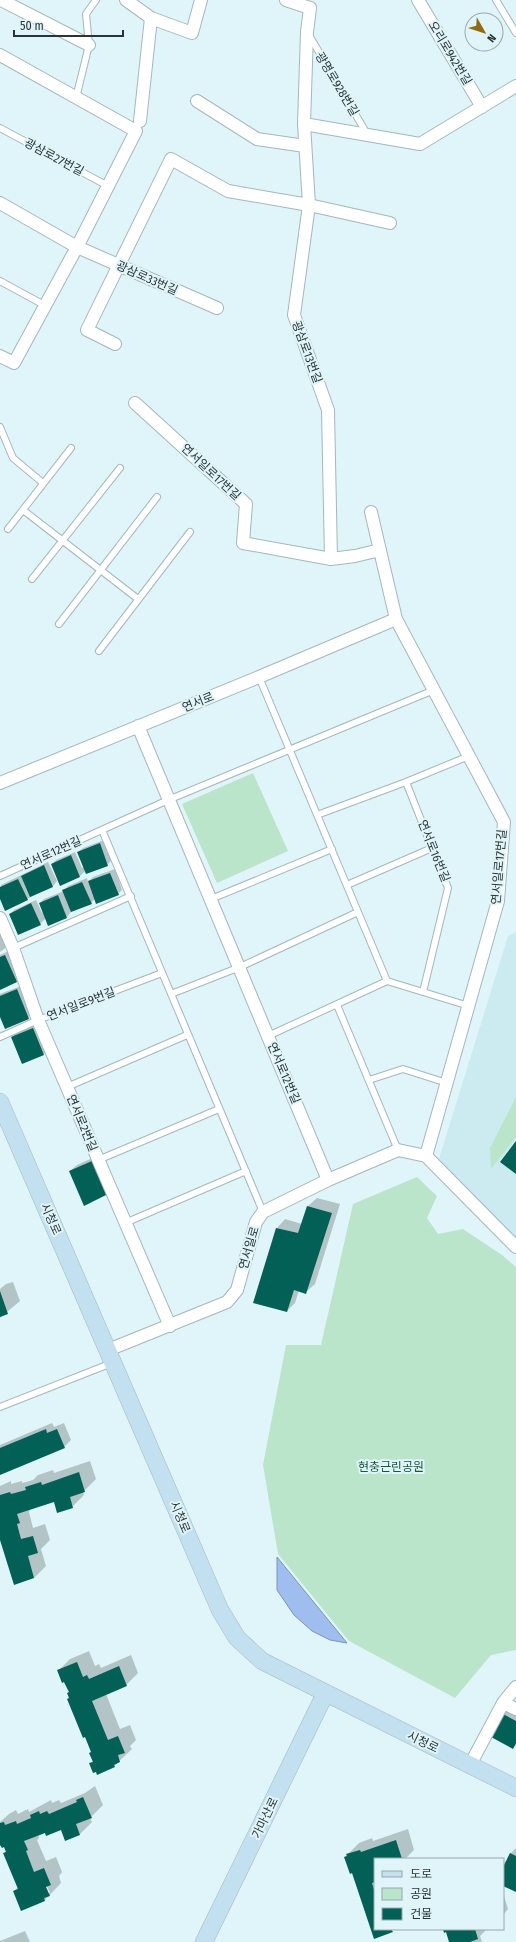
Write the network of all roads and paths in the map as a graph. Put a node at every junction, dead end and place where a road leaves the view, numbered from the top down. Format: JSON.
{"nodes":[{"id":1,"x":2,"y":0,"type":"edge"},
{"id":2,"x":96,"y":0,"type":"edge"},
{"id":3,"x":126,"y":0,"type":"edge"},
{"id":4,"x":201,"y":0,"type":"edge"},
{"id":5,"x":286,"y":0,"type":"edge"},
{"id":6,"x":418,"y":0,"type":"edge"},
{"id":7,"x":496,"y":0,"type":"edge"},
{"id":8,"x":151,"y":18,"type":"junction"},
{"id":9,"x":307,"y":32,"type":"junction"},
{"id":10,"x":516,"y":33,"type":"edge"},
{"id":11,"x":88,"y":45,"type":"junction"},
{"id":12,"x":0,"y":55,"type":"edge"},
{"id":13,"x":516,"y":86,"type":"edge"},
{"id":14,"x":76,"y":98,"type":"junction"},
{"id":15,"x":197,"y":101,"type":"dead end"},
{"id":16,"x":482,"y":107,"type":"junction"},
{"id":17,"x":304,"y":124,"type":"junction"},
{"id":18,"x":138,"y":126,"type":"junction"},
{"id":19,"x":0,"y":128,"type":"edge"},
{"id":20,"x":368,"y":135,"type":"junction"},
{"id":21,"x":305,"y":146,"type":"junction"},
{"id":22,"x":108,"y":186,"type":"junction"},
{"id":23,"x":0,"y":203,"type":"edge"},
{"id":24,"x":309,"y":205,"type":"junction"},
{"id":25,"x":390,"y":223,"type":"dead end"},
{"id":26,"x":77,"y":247,"type":"junction"},
{"id":27,"x":119,"y":265,"type":"junction"},
{"id":28,"x":0,"y":282,"type":"edge"},
{"id":29,"x":46,"y":306,"type":"junction"},
{"id":30,"x":217,"y":308,"type":"dead end"},
{"id":31,"x":115,"y":344,"type":"dead end"},
{"id":32,"x":0,"y":356,"type":"edge"},
{"id":33,"x":135,"y":403,"type":"dead end"},
{"id":34,"x":0,"y":427,"type":"edge"},
{"id":35,"x":71,"y":448,"type":"dead end"},
{"id":36,"x":120,"y":468,"type":"dead end"},
{"id":37,"x":43,"y":483,"type":"junction"},
{"id":38,"x":157,"y":497,"type":"dead end"},
{"id":39,"x":23,"y":510,"type":"junction"},
{"id":40,"x":371,"y":512,"type":"dead end"},
{"id":41,"x":8,"y":530,"type":"dead end"},
{"id":42,"x":190,"y":532,"type":"dead end"},
{"id":43,"x":62,"y":541,"type":"junction"},
{"id":44,"x":380,"y":550,"type":"junction"},
{"id":45,"x":331,"y":559,"type":"junction"},
{"id":46,"x":101,"y":570,"type":"junction"},
{"id":47,"x":32,"y":579,"type":"dead end"},
{"id":48,"x":138,"y":599,"type":"junction"},
{"id":49,"x":396,"y":618,"type":"junction"},
{"id":50,"x":59,"y":624,"type":"dead end"},
{"id":51,"x":99,"y":651,"type":"dead end"},
{"id":52,"x":259,"y":677,"type":"junction"},
{"id":53,"x":434,"y":690,"type":"junction"},
{"id":54,"x":138,"y":726,"type":"junction"},
{"id":55,"x":290,"y":751,"type":"junction"},
{"id":56,"x":469,"y":756,"type":"junction"},
{"id":57,"x":406,"y":782,"type":"junction"},
{"id":58,"x":0,"y":783,"type":"edge"},
{"id":59,"x":168,"y":800,"type":"junction"},
{"id":60,"x":317,"y":815,"type":"junction"},
{"id":61,"x":102,"y":830,"type":"junction"},
{"id":62,"x":432,"y":848,"type":"junction"},
{"id":63,"x":332,"y":849,"type":"junction"},
{"id":64,"x":0,"y":876,"type":"edge"},
{"id":65,"x":347,"y":886,"type":"junction"},
{"id":66,"x":131,"y":896,"type":"junction"},
{"id":67,"x":211,"y":899,"type":"junction"},
{"id":68,"x":358,"y":912,"type":"junction"},
{"id":69,"x":0,"y":918,"type":"edge"},
{"id":70,"x":13,"y":948,"type":"junction"},
{"id":71,"x":240,"y":967,"type":"junction"},
{"id":72,"x":162,"y":973,"type":"junction"},
{"id":73,"x":387,"y":982,"type":"junction"},
{"id":74,"x":423,"y":992,"type":"junction"},
{"id":75,"x":171,"y":994,"type":"junction"},
{"id":76,"x":337,"y":1005,"type":"junction"},
{"id":77,"x":469,"y":1006,"type":"junction"},
{"id":78,"x":38,"y":1020,"type":"junction"},
{"id":79,"x":187,"y":1034,"type":"junction"},
{"id":80,"x":268,"y":1036,"type":"junction"},
{"id":81,"x":0,"y":1037,"type":"edge"},
{"id":82,"x":369,"y":1080,"type":"junction"},
{"id":83,"x":448,"y":1083,"type":"junction"},
{"id":84,"x":67,"y":1087,"type":"junction"},
{"id":85,"x":0,"y":1102,"type":"edge"},
{"id":86,"x":219,"y":1109,"type":"junction"},
{"id":87,"x":398,"y":1150,"type":"junction"},
{"id":88,"x":426,"y":1156,"type":"junction"},
{"id":89,"x":98,"y":1160,"type":"junction"},
{"id":90,"x":246,"y":1172,"type":"junction"},
{"id":91,"x":328,"y":1180,"type":"junction"},
{"id":92,"x":263,"y":1212,"type":"junction"},
{"id":93,"x":124,"y":1223,"type":"junction"},
{"id":94,"x":516,"y":1247,"type":"edge"},
{"id":95,"x":170,"y":1326,"type":"junction"},
{"id":96,"x":111,"y":1356,"type":"junction"},
{"id":97,"x":0,"y":1407,"type":"edge"},
{"id":98,"x":516,"y":1687,"type":"edge"},
{"id":99,"x":324,"y":1694,"type":"junction"},
{"id":100,"x":503,"y":1703,"type":"junction"},
{"id":101,"x":516,"y":1709,"type":"edge"},
{"id":102,"x":470,"y":1765,"type":"junction"},
{"id":103,"x":516,"y":1788,"type":"edge"},
{"id":104,"x":204,"y":1942,"type":"edge"}],
"edges":[{"from":1,"to":11,"type":"street"},
{"from":2,"to":11,"type":"lane"},
{"from":3,"to":8,"type":"street"},
{"from":4,"to":8,"type":"street"},
{"from":5,"to":9,"type":"street","name":"광삼로13번길"},
{"from":6,"to":16,"type":"street","name":"오리로942번길"},
{"from":7,"to":10,"type":"lane"},
{"from":8,"to":18,"type":"street"},
{"from":9,"to":17,"type":"street","name":"광삼로13번길"},
{"from":9,"to":20,"type":"lane","name":"광명로928번길"},
{"from":11,"to":14,"type":"lane"},
{"from":12,"to":14,"type":"street"},
{"from":13,"to":16,"type":"street"},
{"from":14,"to":18,"type":"street"},
{"from":15,"to":21,"type":"street"},
{"from":16,"to":20,"type":"street"},
{"from":17,"to":20,"type":"street"},
{"from":17,"to":21,"type":"street","name":"광삼로13번길"},
{"from":18,"to":22,"type":"street"},
{"from":19,"to":22,"type":"lane","name":"광삼로27번길"},
{"from":21,"to":24,"type":"street","name":"광삼로13번길"},
{"from":22,"to":26,"type":"street"},
{"from":23,"to":26,"type":"street","name":"광삼로33번길"},
{"from":24,"to":25,"type":"street"},
{"from":24,"to":27,"type":"street"},
{"from":24,"to":45,"type":"street","name":"광삼로13번길"},
{"from":26,"to":27,"type":"street","name":"광삼로33번길"},
{"from":26,"to":29,"type":"street"},
{"from":27,"to":30,"type":"street","name":"광삼로33번길"},
{"from":27,"to":31,"type":"street"},
{"from":28,"to":29,"type":"lane"},
{"from":29,"to":32,"type":"street"},
{"from":33,"to":45,"type":"street","name":"연서일로17번길"},
{"from":34,"to":37,"type":"lane"},
{"from":35,"to":37,"type":"lane"},
{"from":36,"to":43,"type":"lane"},
{"from":37,"to":39,"type":"lane"},
{"from":38,"to":46,"type":"lane"},
{"from":39,"to":41,"type":"lane"},
{"from":39,"to":43,"type":"lane"},
{"from":40,"to":44,"type":"street","name":"연서일로17번길"},
{"from":42,"to":48,"type":"lane"},
{"from":43,"to":46,"type":"lane"},
{"from":43,"to":47,"type":"lane"},
{"from":44,"to":45,"type":"street"},
{"from":44,"to":49,"type":"street","name":"연서일로17번길"},
{"from":46,"to":48,"type":"lane"},
{"from":46,"to":50,"type":"lane"},
{"from":48,"to":51,"type":"lane"},
{"from":49,"to":52,"type":"street","name":"연서로"},
{"from":49,"to":53,"type":"street","name":"연서일로17번길"},
{"from":52,"to":54,"type":"street","name":"연서로"},
{"from":52,"to":55,"type":"lane"},
{"from":53,"to":55,"type":"lane"},
{"from":53,"to":56,"type":"street","name":"연서일로17번길"},
{"from":54,"to":58,"type":"street","name":"연서로"},
{"from":54,"to":59,"type":"street","name":"연서로12번길"},
{"from":55,"to":59,"type":"lane","name":"연서로12번길"},
{"from":55,"to":60,"type":"lane"},
{"from":56,"to":57,"type":"lane"},
{"from":56,"to":77,"type":"street","name":"연서일로17번길"},
{"from":57,"to":60,"type":"lane"},
{"from":57,"to":62,"type":"lane","name":"연서로16번길"},
{"from":59,"to":61,"type":"lane","name":"연서로12번길"},
{"from":59,"to":67,"type":"street","name":"연서로12번길"},
{"from":60,"to":63,"type":"lane"},
{"from":61,"to":64,"type":"lane","name":"연서로12번길"},
{"from":61,"to":66,"type":"lane"},
{"from":62,"to":65,"type":"lane"},
{"from":62,"to":74,"type":"lane","name":"연서로16번길"},
{"from":63,"to":65,"type":"lane"},
{"from":63,"to":67,"type":"lane"},
{"from":65,"to":68,"type":"lane"},
{"from":66,"to":70,"type":"lane"},
{"from":66,"to":72,"type":"lane"},
{"from":67,"to":71,"type":"street","name":"연서로12번길"},
{"from":68,"to":71,"type":"lane"},
{"from":68,"to":73,"type":"lane"},
{"from":69,"to":70,"type":"street","name":"연서로2번길"},
{"from":70,"to":78,"type":"street","name":"연서로2번길"},
{"from":71,"to":75,"type":"lane"},
{"from":71,"to":80,"type":"street","name":"연서로12번길"},
{"from":72,"to":75,"type":"lane"},
{"from":72,"to":78,"type":"lane","name":"연서일로9번길"},
{"from":73,"to":74,"type":"lane"},
{"from":73,"to":76,"type":"lane"},
{"from":74,"to":77,"type":"lane"},
{"from":75,"to":79,"type":"lane"},
{"from":76,"to":80,"type":"lane"},
{"from":76,"to":82,"type":"lane"},
{"from":77,"to":83,"type":"street","name":"연서일로17번길"},
{"from":78,"to":81,"type":"lane","name":"연서일로9번길"},
{"from":78,"to":84,"type":"street","name":"연서로2번길"},
{"from":79,"to":84,"type":"lane"},
{"from":79,"to":86,"type":"lane"},
{"from":80,"to":91,"type":"street","name":"연서로12번길"},
{"from":82,"to":83,"type":"lane"},
{"from":82,"to":87,"type":"lane"},
{"from":83,"to":88,"type":"street","name":"연서일로17번길"},
{"from":84,"to":89,"type":"street","name":"연서로2번길"},
{"from":85,"to":96,"type":"main road","name":"시청로"},
{"from":86,"to":89,"type":"lane"},
{"from":86,"to":90,"type":"lane"},
{"from":87,"to":88,"type":"street"},
{"from":87,"to":91,"type":"street","name":"연서일로"},
{"from":88,"to":94,"type":"street"},
{"from":89,"to":93,"type":"street","name":"연서로2번길"},
{"from":90,"to":92,"type":"lane"},
{"from":90,"to":93,"type":"lane"},
{"from":91,"to":92,"type":"street","name":"연서일로"},
{"from":92,"to":95,"type":"street","name":"연서일로"},
{"from":93,"to":95,"type":"street","name":"연서로2번길"},
{"from":95,"to":96,"type":"street","name":"연서일로"},
{"from":96,"to":97,"type":"lane"},
{"from":96,"to":99,"type":"main road","name":"시청로"},
{"from":98,"to":100,"type":"street"},
{"from":99,"to":102,"type":"main road","name":"시청로"},
{"from":99,"to":104,"type":"main road","name":"가마산로"},
{"from":100,"to":101,"type":"street"},
{"from":100,"to":102,"type":"street"},
{"from":102,"to":103,"type":"main road","name":"시청로"}]}
